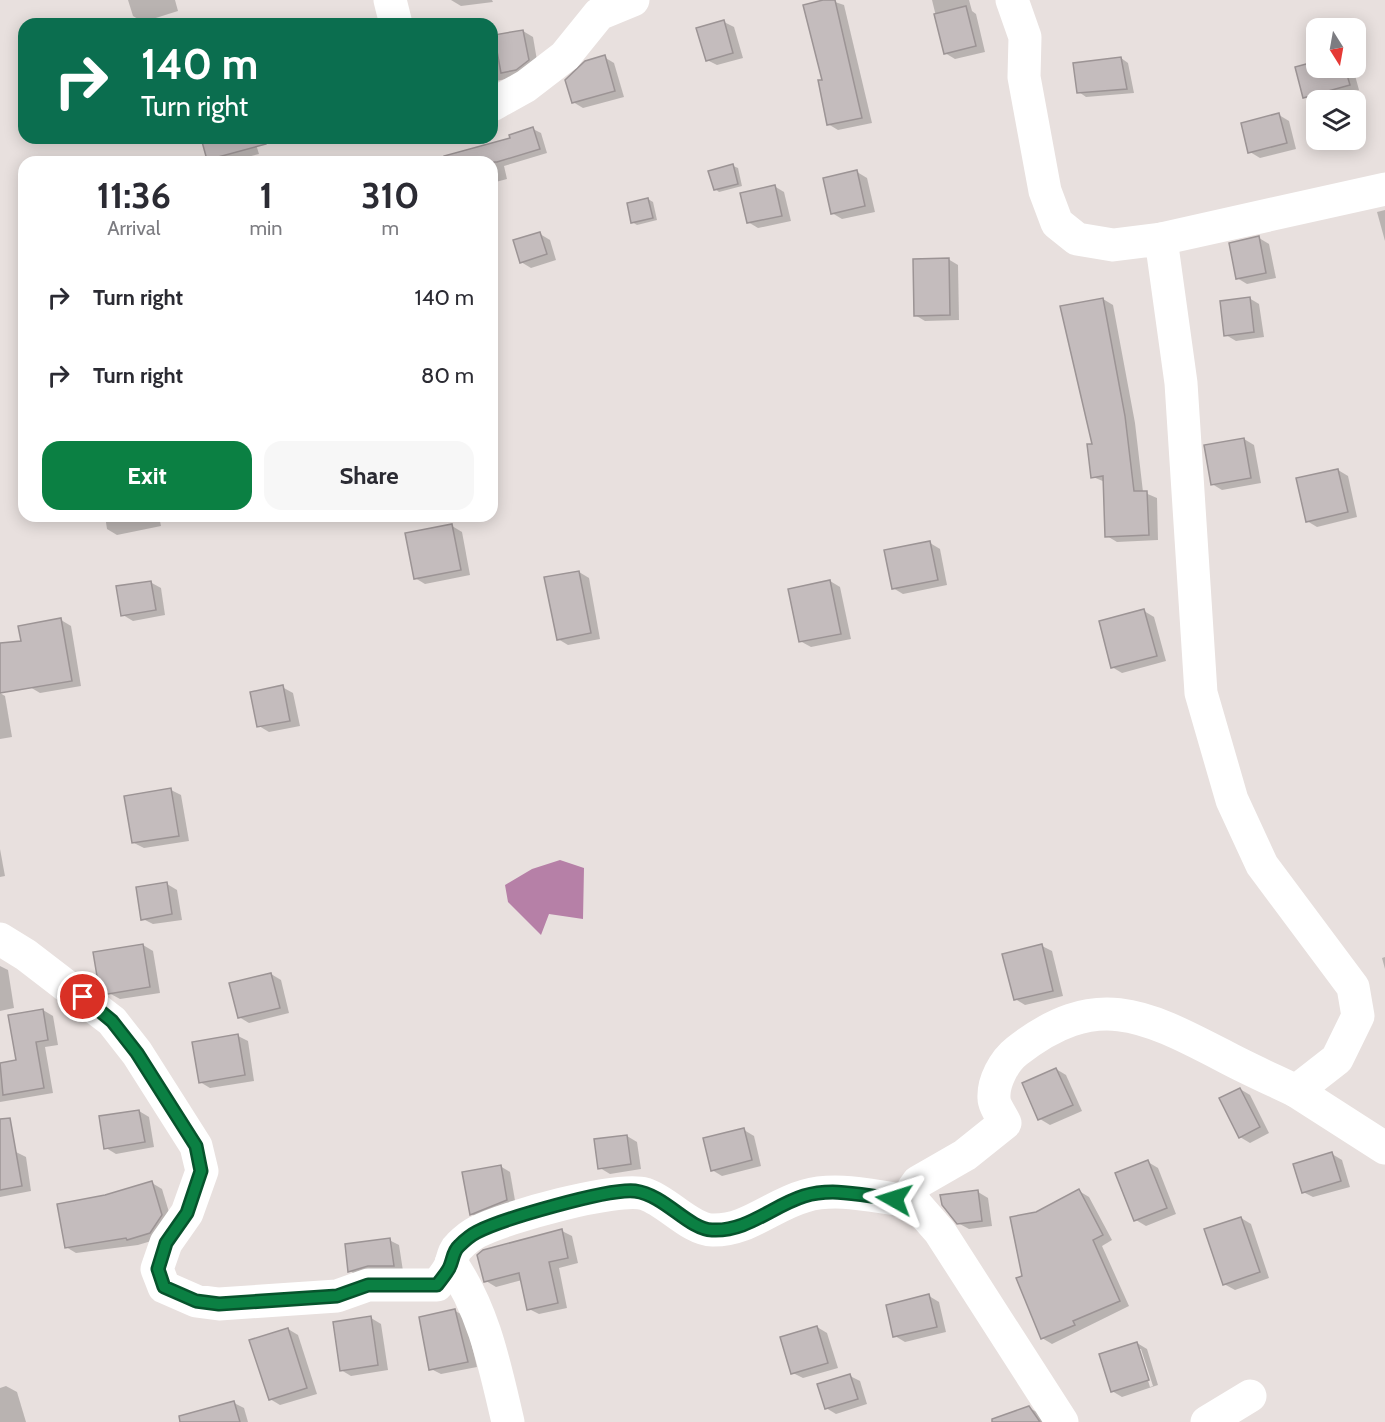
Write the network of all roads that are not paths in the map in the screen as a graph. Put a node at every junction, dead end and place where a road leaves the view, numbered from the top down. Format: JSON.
{"nodes":[{"id":1,"x":390,"y":0,"type":"edge"},
{"id":2,"x":633,"y":0,"type":"edge"},
{"id":3,"x":1012,"y":0,"type":"edge"},
{"id":4,"x":394,"y":18,"type":"edge"},
{"id":5,"x":498,"y":102,"type":"edge"},
{"id":6,"x":1385,"y":189,"type":"edge"},
{"id":7,"x":1161,"y":239,"type":"junction"},
{"id":8,"x":0,"y":939,"type":"edge"},
{"id":9,"x":1336,"y":1059,"type":"junction"},
{"id":10,"x":1251,"y":1070,"type":"junction"},
{"id":11,"x":1296,"y":1091,"type":"junction"},
{"id":12,"x":1385,"y":1148,"type":"edge"},
{"id":13,"x":913,"y":1201,"type":"junction"},
{"id":14,"x":451,"y":1263,"type":"junction"},
{"id":15,"x":1250,"y":1396,"type":"dead end"},
{"id":16,"x":508,"y":1422,"type":"edge"},
{"id":17,"x":1062,"y":1422,"type":"edge"},
{"id":18,"x":1207,"y":1422,"type":"edge"}],
"edges":[{"from":1,"to":4,"type":"street"},
{"from":2,"to":5,"type":"street"},
{"from":3,"to":7,"type":"street"},
{"from":6,"to":7,"type":"street"},
{"from":7,"to":9,"type":"street"},
{"from":8,"to":14,"type":"street"},
{"from":9,"to":10,"type":"street"},
{"from":9,"to":11,"type":"street"},
{"from":10,"to":11,"type":"street"},
{"from":10,"to":13,"type":"street"},
{"from":11,"to":12,"type":"street"},
{"from":13,"to":14,"type":"street"},
{"from":13,"to":17,"type":"street"},
{"from":14,"to":16,"type":"street"},
{"from":15,"to":18,"type":"street"}]}
